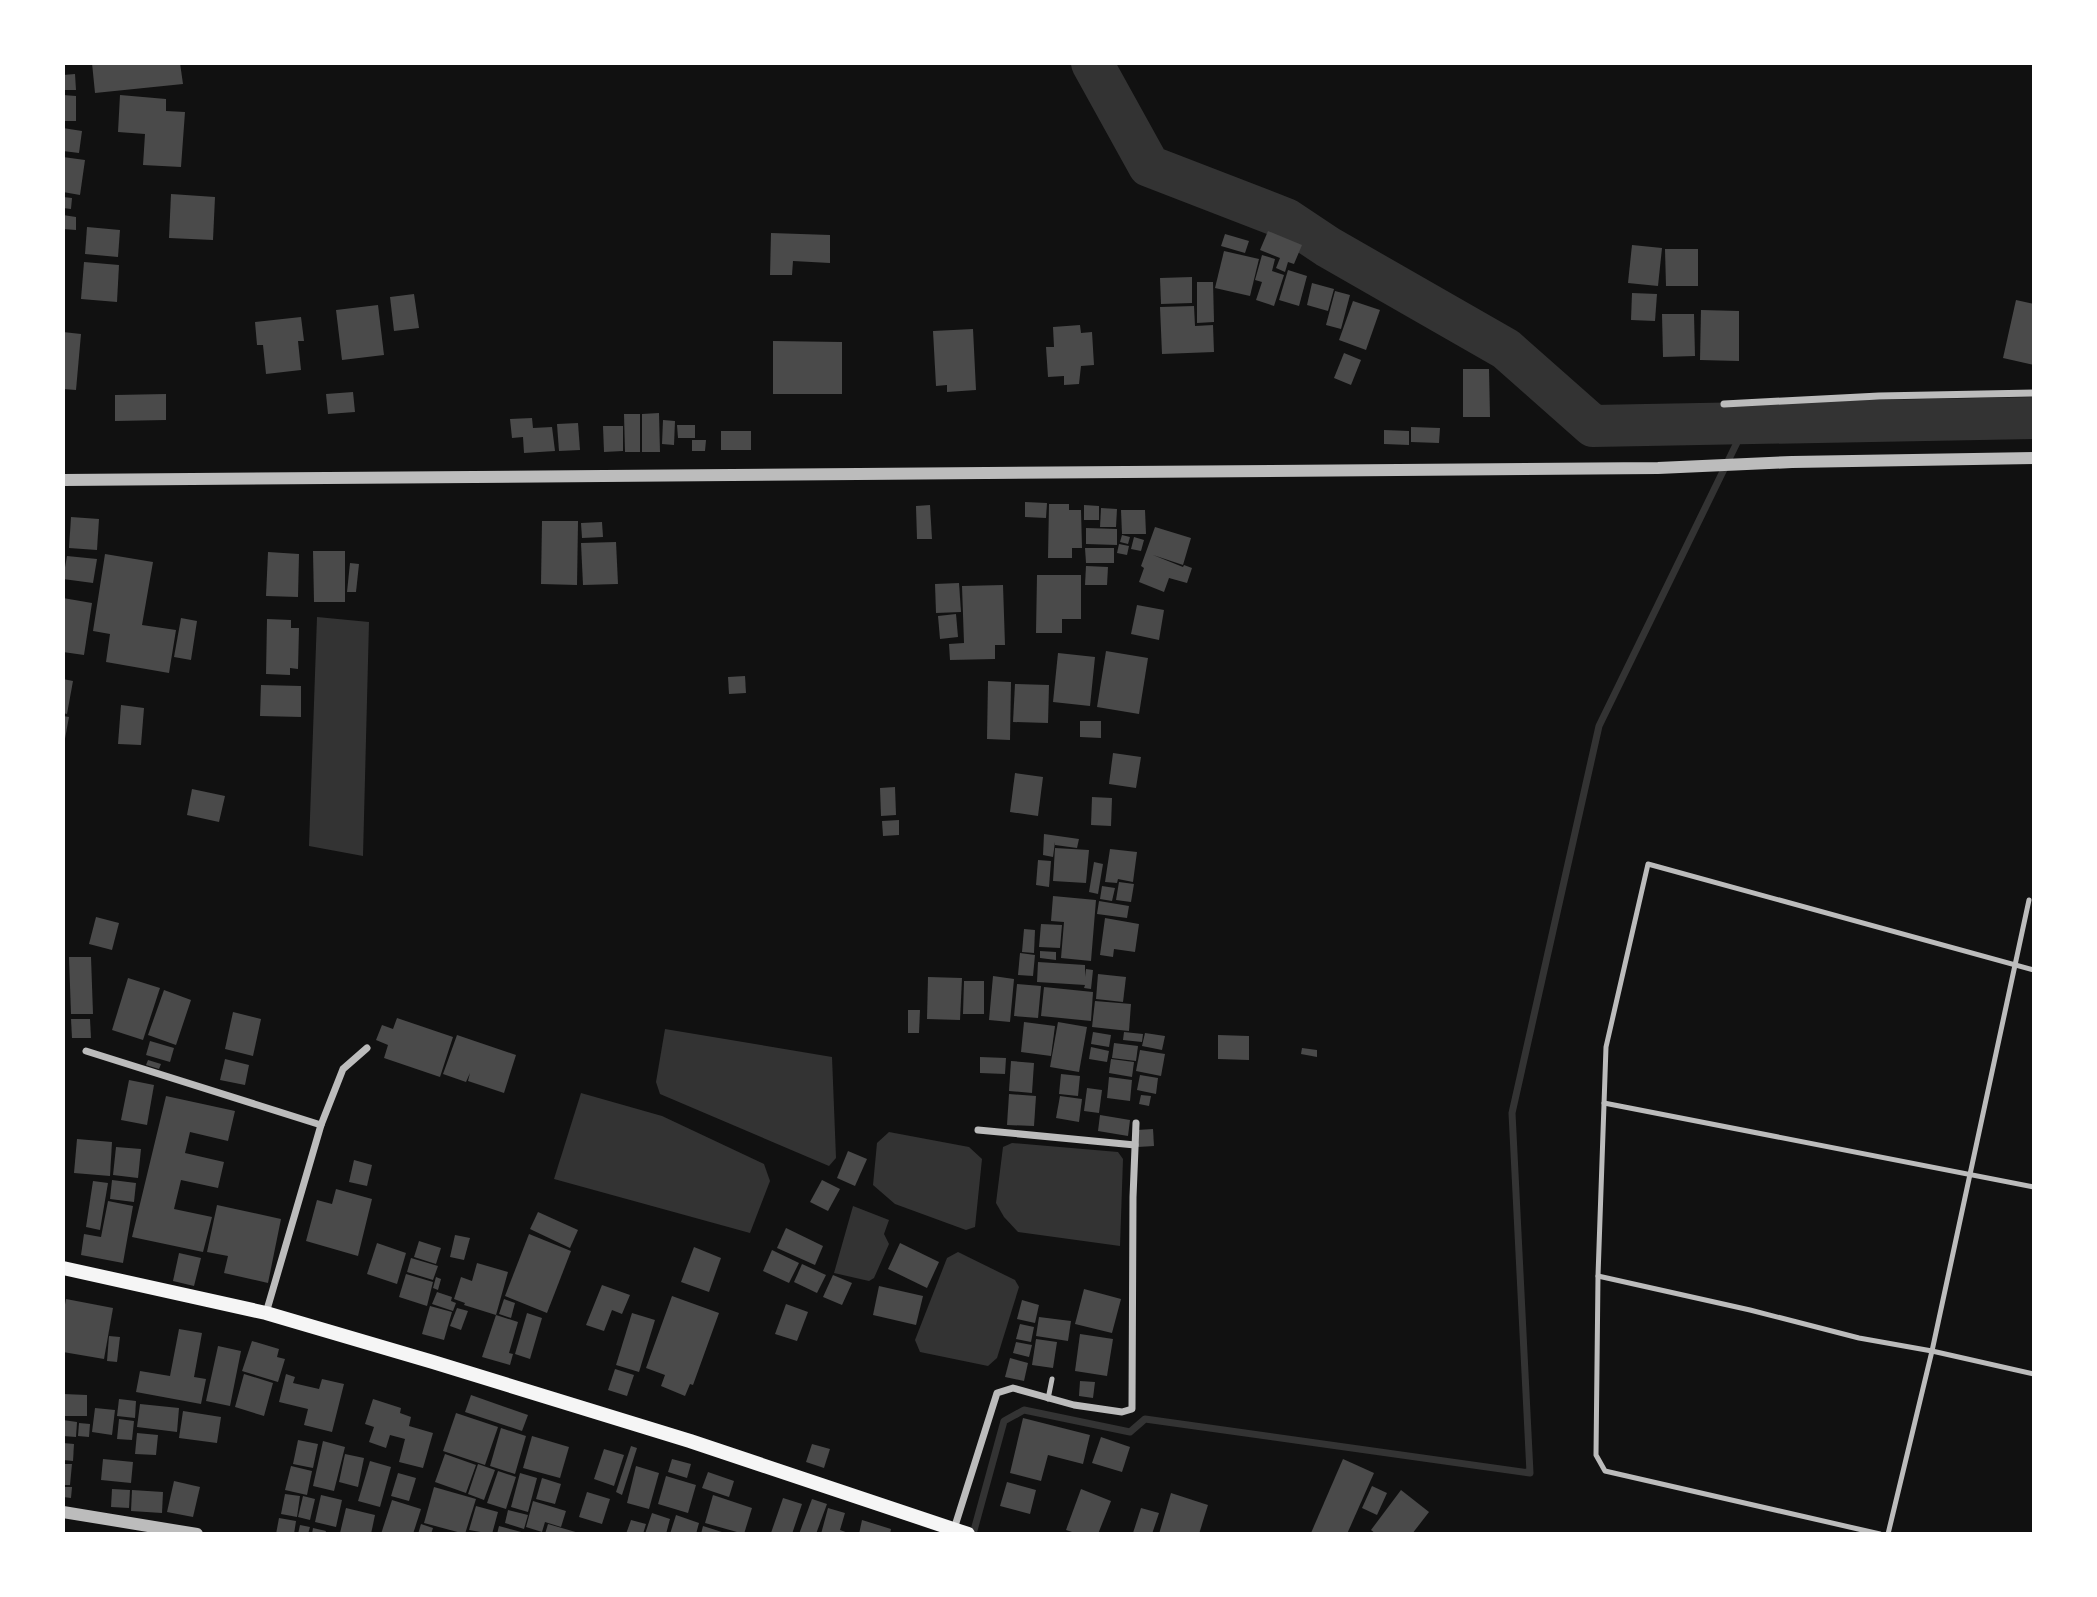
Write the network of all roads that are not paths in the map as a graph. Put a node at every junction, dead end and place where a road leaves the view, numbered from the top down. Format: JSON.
{"nodes":[{"id":1,"x":2034,"y":393,"type":"edge"},
{"id":2,"x":1724,"y":404,"type":"dead end"},
{"id":3,"x":2034,"y":458,"type":"edge"},
{"id":4,"x":63,"y":480,"type":"edge"},
{"id":5,"x":2029,"y":900,"type":"dead end"},
{"id":6,"x":2015,"y":965,"type":"junction"},
{"id":7,"x":2034,"y":970,"type":"edge"},
{"id":8,"x":368,"y":1048,"type":"dead end"},
{"id":9,"x":86,"y":1051,"type":"dead end"},
{"id":10,"x":1604,"y":1103,"type":"junction"},
{"id":11,"x":1136,"y":1123,"type":"dead end"},
{"id":12,"x":321,"y":1125,"type":"junction"},
{"id":13,"x":978,"y":1130,"type":"dead end"},
{"id":14,"x":1135,"y":1145,"type":"junction"},
{"id":15,"x":1970,"y":1175,"type":"junction"},
{"id":16,"x":2034,"y":1187,"type":"edge"},
{"id":17,"x":63,"y":1268,"type":"edge"},
{"id":18,"x":1598,"y":1276,"type":"junction"},
{"id":19,"x":266,"y":1314,"type":"junction"},
{"id":20,"x":1932,"y":1351,"type":"junction"},
{"id":21,"x":2034,"y":1374,"type":"edge"},
{"id":22,"x":1052,"y":1380,"type":"dead end"},
{"id":23,"x":1048,"y":1399,"type":"junction"},
{"id":24,"x":63,"y":1512,"type":"edge"},
{"id":25,"x":961,"y":1532,"type":"edge"},
{"id":26,"x":197,"y":1534,"type":"edge"},
{"id":27,"x":1880,"y":1534,"type":"edge"},
{"id":28,"x":1888,"y":1534,"type":"edge"}],
"edges":[{"from":1,"to":2,"type":"street"},
{"from":3,"to":4,"type":"street"},
{"from":5,"to":6,"type":"lane"},
{"from":6,"to":7,"type":"lane"},
{"from":6,"to":10,"type":"lane"},
{"from":6,"to":15,"type":"lane"},
{"from":8,"to":12,"type":"street"},
{"from":9,"to":12,"type":"street"},
{"from":10,"to":15,"type":"lane"},
{"from":10,"to":18,"type":"lane"},
{"from":11,"to":14,"type":"street"},
{"from":12,"to":19,"type":"street"},
{"from":13,"to":14,"type":"street"},
{"from":14,"to":23,"type":"street"},
{"from":15,"to":16,"type":"lane"},
{"from":15,"to":20,"type":"lane"},
{"from":17,"to":19,"type":"main road"},
{"from":18,"to":20,"type":"lane"},
{"from":18,"to":27,"type":"lane"},
{"from":19,"to":25,"type":"main road"},
{"from":20,"to":21,"type":"lane"},
{"from":20,"to":28,"type":"lane"},
{"from":22,"to":23,"type":"lane"},
{"from":23,"to":25,"type":"street"},
{"from":24,"to":26,"type":"street"}]}
